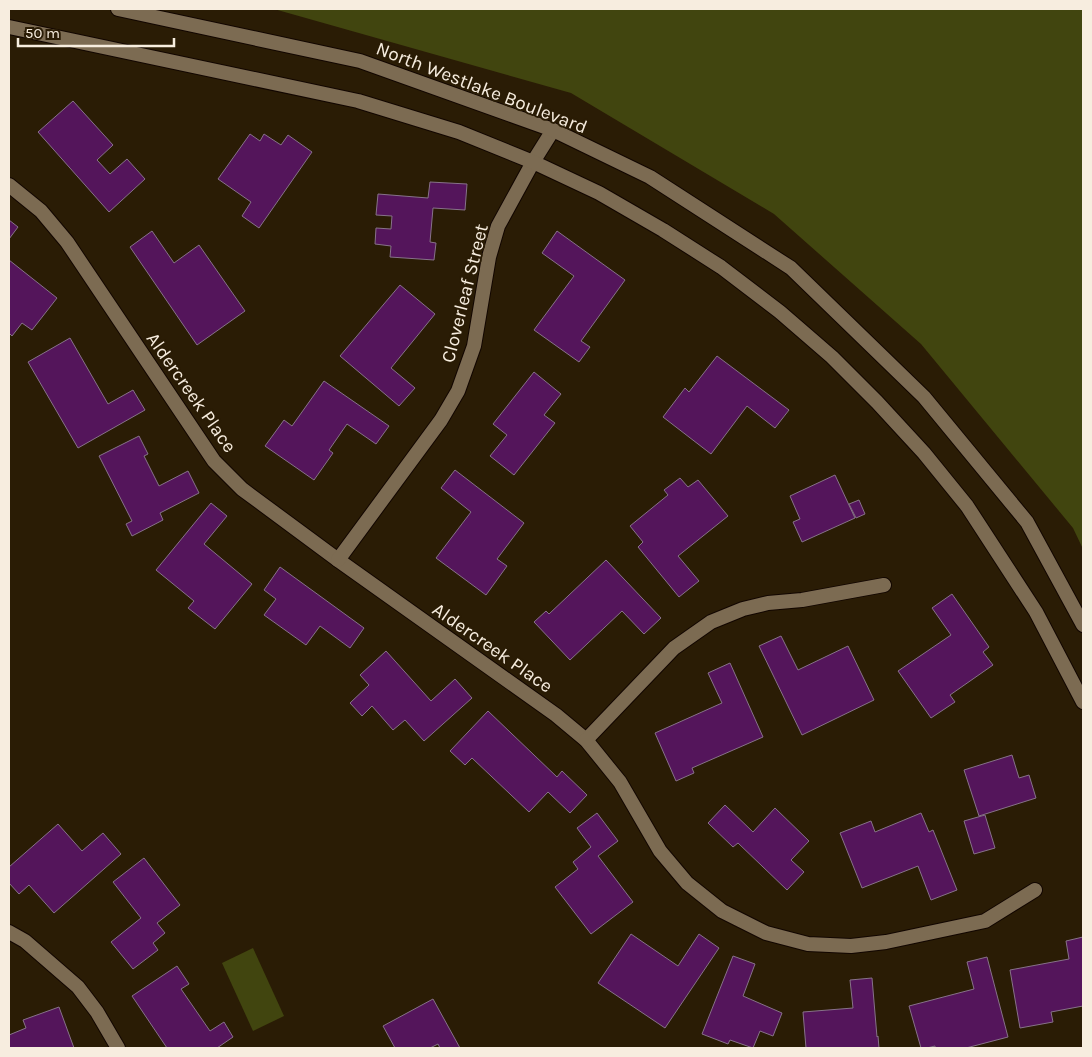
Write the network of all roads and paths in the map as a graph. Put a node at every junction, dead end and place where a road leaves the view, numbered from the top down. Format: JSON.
{"nodes":[{"id":1,"x":118,"y":9,"type":"edge"},
{"id":2,"x":9,"y":27,"type":"edge"},
{"id":3,"x":553,"y":130,"type":"junction"},
{"id":4,"x":533,"y":162,"type":"junction"},
{"id":5,"x":9,"y":185,"type":"edge"},
{"id":6,"x":338,"y":560,"type":"junction"},
{"id":7,"x":884,"y":585,"type":"dead end"},
{"id":8,"x":1083,"y":625,"type":"edge"},
{"id":9,"x":1083,"y":702,"type":"edge"},
{"id":10,"x":586,"y":740,"type":"junction"},
{"id":11,"x":1035,"y":890,"type":"dead end"},
{"id":12,"x":9,"y":932,"type":"edge"},
{"id":13,"x":118,"y":1048,"type":"edge"}],
"edges":[{"from":1,"to":3,"type":"main road","name":"North Westlake Boulevard"},
{"from":2,"to":4,"type":"main road"},
{"from":3,"to":4,"type":"main road","name":"Cloverleaf Street"},
{"from":3,"to":8,"type":"main road","name":"North Westlake Boulevard"},
{"from":4,"to":6,"type":"main road","name":"Cloverleaf Street"},
{"from":4,"to":9,"type":"main road"},
{"from":5,"to":6,"type":"main road","name":"Aldercreek Place"},
{"from":6,"to":10,"type":"main road","name":"Aldercreek Place"},
{"from":7,"to":10,"type":"main road"},
{"from":10,"to":11,"type":"main road","name":"Aldercreek Place"},
{"from":12,"to":13,"type":"main road"}]}
